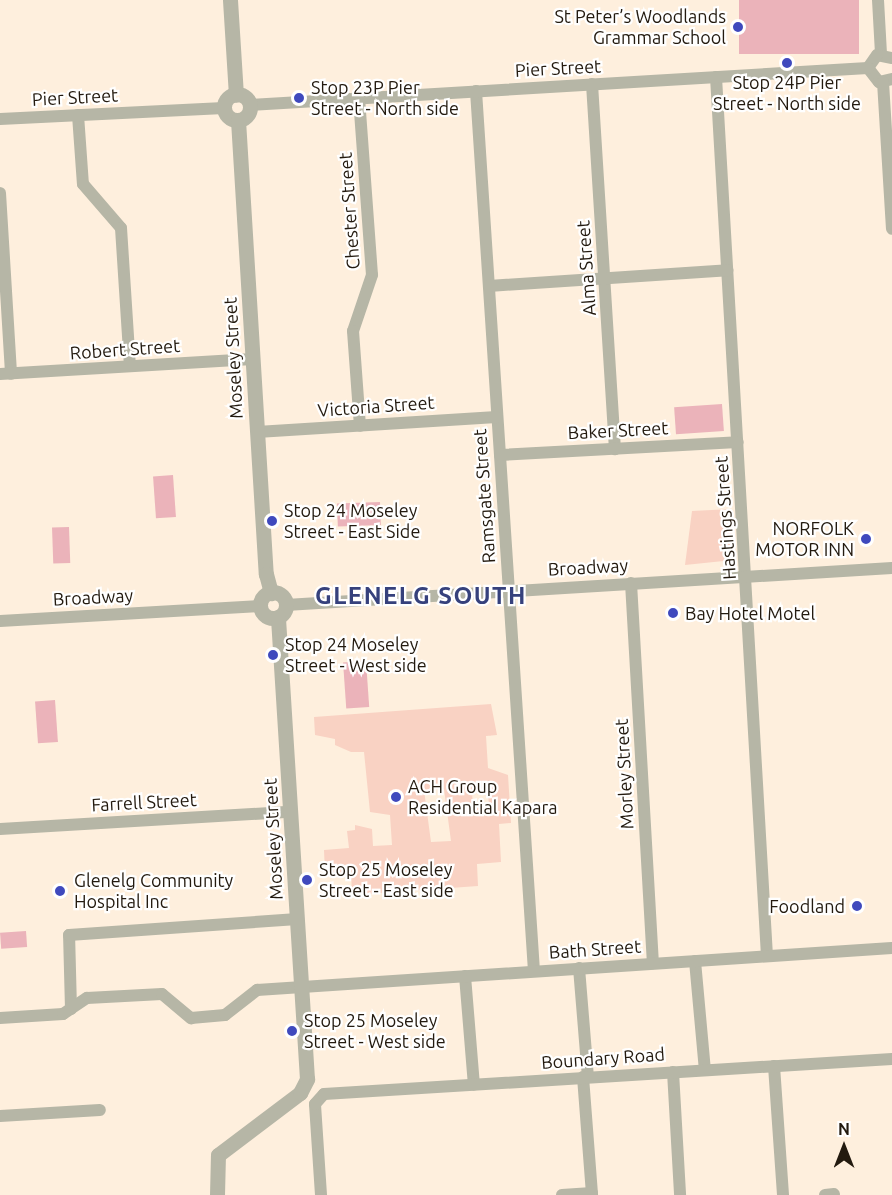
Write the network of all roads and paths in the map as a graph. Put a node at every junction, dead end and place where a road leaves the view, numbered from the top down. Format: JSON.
{"nodes":[{"id":1,"x":230,"y":0,"type":"edge"},
{"id":2,"x":878,"y":0,"type":"edge"},
{"id":3,"x":887,"y":56,"type":"edge"},
{"id":4,"x":868,"y":68,"type":"junction"},
{"id":5,"x":716,"y":77,"type":"junction"},
{"id":6,"x":888,"y":80,"type":"edge"},
{"id":7,"x":592,"y":84,"type":"junction"},
{"id":8,"x":476,"y":91,"type":"junction"},
{"id":9,"x":236,"y":94,"type":"junction"},
{"id":10,"x":359,"y":98,"type":"junction"},
{"id":11,"x":249,"y":105,"type":"junction"},
{"id":12,"x":224,"y":108,"type":"junction"},
{"id":13,"x":78,"y":116,"type":"junction"},
{"id":14,"x":0,"y":119,"type":"edge"},
{"id":15,"x":238,"y":120,"type":"junction"},
{"id":16,"x":0,"y":193,"type":"edge"},
{"id":17,"x":0,"y":201,"type":"edge"},
{"id":18,"x":892,"y":229,"type":"edge"},
{"id":19,"x":727,"y":270,"type":"junction"},
{"id":20,"x":604,"y":278,"type":"junction"},
{"id":21,"x":489,"y":286,"type":"junction"},
{"id":22,"x":253,"y":359,"type":"junction"},
{"id":23,"x":130,"y":366,"type":"junction"},
{"id":24,"x":6,"y":374,"type":"edge"},
{"id":25,"x":497,"y":417,"type":"junction"},
{"id":26,"x":360,"y":426,"type":"junction"},
{"id":27,"x":257,"y":432,"type":"junction"},
{"id":28,"x":738,"y":442,"type":"junction"},
{"id":29,"x":615,"y":449,"type":"junction"},
{"id":30,"x":500,"y":454,"type":"junction"},
{"id":31,"x":892,"y":568,"type":"edge"},
{"id":32,"x":746,"y":576,"type":"junction"},
{"id":33,"x":631,"y":583,"type":"junction"},
{"id":34,"x":508,"y":590,"type":"junction"},
{"id":35,"x":271,"y":592,"type":"junction"},
{"id":36,"x":260,"y":606,"type":"junction"},
{"id":37,"x":282,"y":611,"type":"junction"},
{"id":38,"x":0,"y":621,"type":"edge"},
{"id":39,"x":290,"y":812,"type":"junction"},
{"id":40,"x":0,"y":829,"type":"edge"},
{"id":41,"x":297,"y":919,"type":"junction"},
{"id":42,"x":892,"y":948,"type":"edge"},
{"id":43,"x":768,"y":956,"type":"junction"},
{"id":44,"x":695,"y":961,"type":"junction"},
{"id":45,"x":652,"y":963,"type":"junction"},
{"id":46,"x":579,"y":968,"type":"junction"},
{"id":47,"x":534,"y":971,"type":"junction"},
{"id":48,"x":465,"y":975,"type":"junction"},
{"id":49,"x":301,"y":986,"type":"junction"},
{"id":50,"x":71,"y":1009,"type":"junction"},
{"id":51,"x":0,"y":1018,"type":"edge"},
{"id":52,"x":892,"y":1059,"type":"edge"},
{"id":53,"x":774,"y":1066,"type":"junction"},
{"id":54,"x":705,"y":1070,"type":"junction"},
{"id":55,"x":673,"y":1072,"type":"junction"},
{"id":56,"x":586,"y":1077,"type":"junction"},
{"id":57,"x":474,"y":1085,"type":"junction"},
{"id":58,"x":100,"y":1110,"type":"dead end"},
{"id":59,"x":0,"y":1116,"type":"edge"},
{"id":60,"x":592,"y":1194,"type":"edge"},
{"id":61,"x":217,"y":1195,"type":"edge"},
{"id":62,"x":321,"y":1195,"type":"edge"},
{"id":63,"x":562,"y":1195,"type":"edge"},
{"id":64,"x":680,"y":1195,"type":"edge"},
{"id":65,"x":783,"y":1195,"type":"edge"}],
"edges":[{"from":1,"to":9,"type":"street"},
{"from":2,"to":3,"type":"street"},
{"from":3,"to":4,"type":"street"},
{"from":4,"to":5,"type":"street","name":"Pier Street"},
{"from":4,"to":6,"type":"street"},
{"from":5,"to":7,"type":"street","name":"Pier Street"},
{"from":5,"to":19,"type":"street","name":"Hastings Street"},
{"from":6,"to":18,"type":"street"},
{"from":7,"to":8,"type":"street","name":"Pier Street"},
{"from":7,"to":20,"type":"street","name":"Alma Street"},
{"from":8,"to":10,"type":"street","name":"Pier Street"},
{"from":8,"to":21,"type":"street","name":"Ramsgate Street"},
{"from":9,"to":11,"type":"street"},
{"from":9,"to":12,"type":"street"},
{"from":10,"to":11,"type":"street","name":"Pier Street"},
{"from":10,"to":26,"type":"street","name":"Chester Street"},
{"from":11,"to":15,"type":"street"},
{"from":12,"to":13,"type":"street","name":"Pier Street"},
{"from":12,"to":15,"type":"street"},
{"from":13,"to":14,"type":"street","name":"Pier Street"},
{"from":13,"to":23,"type":"street"},
{"from":15,"to":22,"type":"street","name":"Moseley Street"},
{"from":16,"to":17,"type":"street"},
{"from":17,"to":24,"type":"street"},
{"from":19,"to":20,"type":"street"},
{"from":19,"to":28,"type":"street","name":"Hastings Street"},
{"from":20,"to":21,"type":"street"},
{"from":20,"to":29,"type":"street","name":"Alma Street"},
{"from":21,"to":25,"type":"street","name":"Ramsgate Street"},
{"from":22,"to":23,"type":"street","name":"Robert Street"},
{"from":22,"to":27,"type":"street","name":"Moseley Street"},
{"from":23,"to":24,"type":"street","name":"Robert Street"},
{"from":25,"to":26,"type":"street","name":"Victoria Street"},
{"from":25,"to":30,"type":"street","name":"Ramsgate Street"},
{"from":26,"to":27,"type":"street","name":"Victoria Street"},
{"from":27,"to":35,"type":"street","name":"Moseley Street"},
{"from":28,"to":29,"type":"street","name":"Baker Street"},
{"from":28,"to":32,"type":"street","name":"Hastings Street"},
{"from":29,"to":30,"type":"street","name":"Baker Street"},
{"from":30,"to":34,"type":"street","name":"Ramsgate Street"},
{"from":31,"to":32,"type":"street","name":"Broadway"},
{"from":32,"to":33,"type":"street","name":"Broadway"},
{"from":32,"to":43,"type":"street","name":"Hastings Street"},
{"from":33,"to":34,"type":"street","name":"Broadway"},
{"from":33,"to":45,"type":"street","name":"Morley Street"},
{"from":34,"to":37,"type":"street","name":"Broadway"},
{"from":34,"to":47,"type":"street","name":"Ramsgate Street"},
{"from":35,"to":36,"type":"street"},
{"from":35,"to":37,"type":"street"},
{"from":36,"to":37,"type":"street"},
{"from":36,"to":38,"type":"street","name":"Broadway"},
{"from":37,"to":39,"type":"street","name":"Moseley Street"},
{"from":39,"to":40,"type":"street","name":"Farrell Street"},
{"from":39,"to":41,"type":"street","name":"Moseley Street"},
{"from":41,"to":49,"type":"street","name":"Moseley Street"},
{"from":41,"to":50,"type":"street"},
{"from":42,"to":43,"type":"street","name":"Bath Street"},
{"from":43,"to":44,"type":"street","name":"Bath Street"},
{"from":44,"to":45,"type":"street","name":"Bath Street"},
{"from":44,"to":54,"type":"street"},
{"from":45,"to":46,"type":"street","name":"Bath Street"},
{"from":46,"to":47,"type":"street","name":"Bath Street"},
{"from":46,"to":56,"type":"street"},
{"from":47,"to":48,"type":"street","name":"Bath Street"},
{"from":48,"to":49,"type":"street","name":"Bath Street"},
{"from":48,"to":57,"type":"street"},
{"from":49,"to":50,"type":"street","name":"Bath Street"},
{"from":49,"to":61,"type":"street","name":"Moseley Street"},
{"from":50,"to":51,"type":"street","name":"Bath Street"},
{"from":52,"to":53,"type":"street","name":"Boundary Road"},
{"from":53,"to":54,"type":"street","name":"Boundary Road"},
{"from":53,"to":65,"type":"street"},
{"from":54,"to":55,"type":"street","name":"Boundary Road"},
{"from":55,"to":56,"type":"street","name":"Boundary Road"},
{"from":55,"to":64,"type":"street"},
{"from":56,"to":57,"type":"street","name":"Boundary Road"},
{"from":56,"to":60,"type":"street"},
{"from":57,"to":62,"type":"street","name":"Boundary Road"},
{"from":58,"to":59,"type":"street"},
{"from":60,"to":63,"type":"street"}]}
